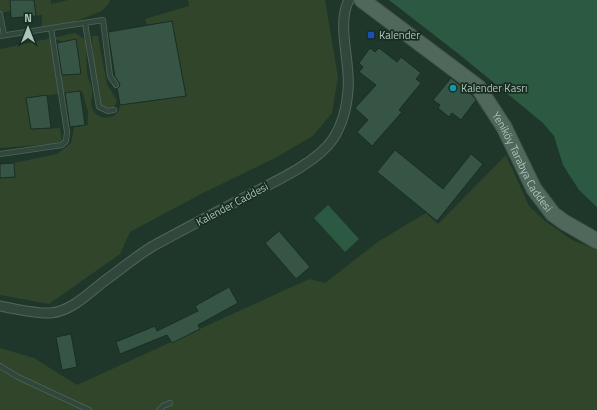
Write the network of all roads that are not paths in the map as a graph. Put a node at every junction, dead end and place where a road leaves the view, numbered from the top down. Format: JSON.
{"nodes":[{"id":1,"x":349,"y":0,"type":"edge"},
{"id":2,"x":362,"y":0,"type":"edge"},
{"id":3,"x":0,"y":14,"type":"edge"},
{"id":4,"x":85,"y":24,"type":"junction"},
{"id":5,"x":51,"y":28,"type":"junction"},
{"id":6,"x":2,"y":36,"type":"edge"},
{"id":7,"x":116,"y":85,"type":"dead end"},
{"id":8,"x":114,"y":110,"type":"dead end"},
{"id":9,"x":0,"y":154,"type":"edge"},
{"id":10,"x":597,"y":241,"type":"edge"},
{"id":11,"x":0,"y":306,"type":"edge"},
{"id":12,"x":0,"y":366,"type":"edge"},
{"id":13,"x":170,"y":403,"type":"dead end"},
{"id":14,"x":89,"y":410,"type":"edge"},
{"id":15,"x":158,"y":410,"type":"edge"}],
"edges":[{"from":1,"to":11,"type":"street","name":"Kalender Caddesi"},
{"from":2,"to":10,"type":"main road","name":"Yeniköy Tarabya Caddesi"},
{"from":3,"to":6,"type":"lane"},
{"from":4,"to":5,"type":"lane"},
{"from":4,"to":7,"type":"lane"},
{"from":4,"to":8,"type":"lane"},
{"from":5,"to":6,"type":"lane"},
{"from":5,"to":9,"type":"lane"},
{"from":12,"to":14,"type":"lane"},
{"from":13,"to":15,"type":"lane"}]}
